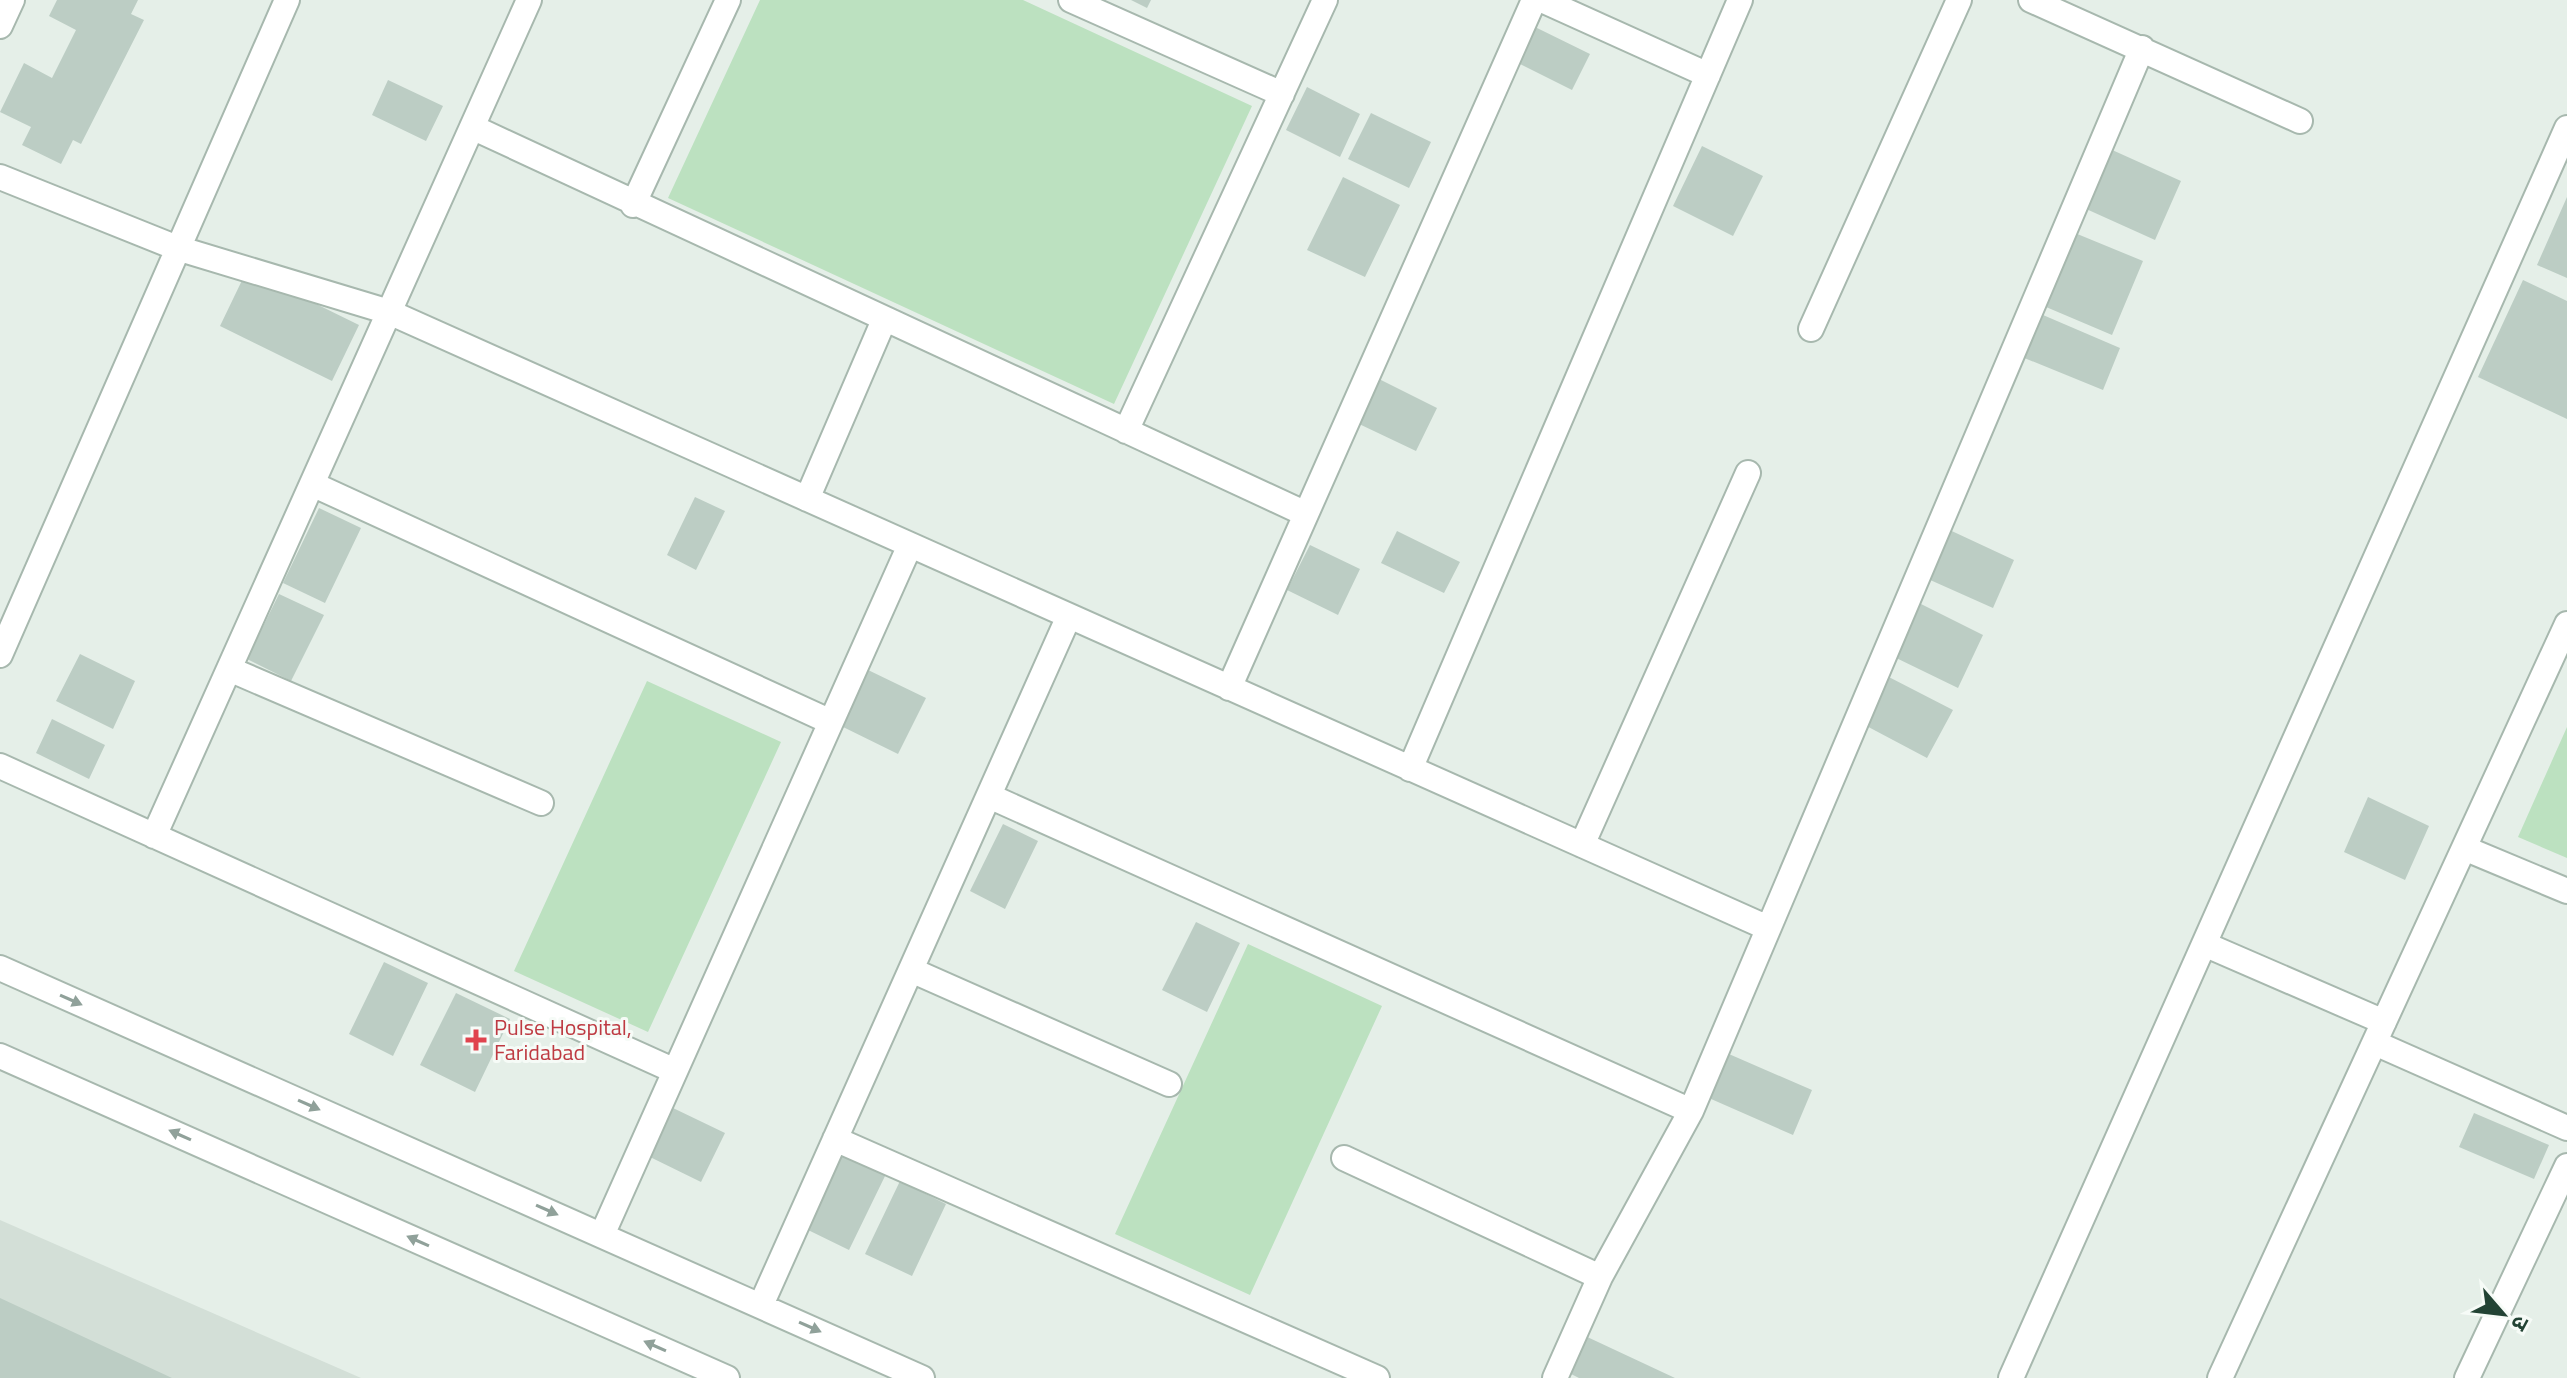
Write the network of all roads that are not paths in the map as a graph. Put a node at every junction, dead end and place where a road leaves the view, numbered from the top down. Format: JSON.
{"nodes":[{"id":1,"x":12,"y":0,"type":"edge"},
{"id":2,"x":287,"y":0,"type":"edge"},
{"id":3,"x":529,"y":0,"type":"edge"},
{"id":4,"x":728,"y":0,"type":"edge"},
{"id":5,"x":1071,"y":0,"type":"edge"},
{"id":6,"x":1325,"y":0,"type":"edge"},
{"id":7,"x":1534,"y":0,"type":"edge"},
{"id":8,"x":1542,"y":0,"type":"edge"},
{"id":9,"x":1740,"y":0,"type":"edge"},
{"id":10,"x":1959,"y":0,"type":"edge"},
{"id":11,"x":2031,"y":0,"type":"edge"},
{"id":12,"x":0,"y":26,"type":"edge"},
{"id":13,"x":2142,"y":48,"type":"junction"},
{"id":14,"x":1708,"y":75,"type":"junction"},
{"id":15,"x":1282,"y":94,"type":"junction"},
{"id":16,"x":2300,"y":121,"type":"dead end"},
{"id":17,"x":472,"y":127,"type":"junction"},
{"id":18,"x":2567,"y":128,"type":"edge"},
{"id":19,"x":0,"y":177,"type":"edge"},
{"id":20,"x":633,"y":205,"type":"junction"},
{"id":21,"x":177,"y":248,"type":"junction"},
{"id":22,"x":389,"y":312,"type":"junction"},
{"id":23,"x":884,"y":320,"type":"junction"},
{"id":24,"x":1811,"y":329,"type":"dead end"},
{"id":25,"x":1126,"y":431,"type":"junction"},
{"id":26,"x":1748,"y":473,"type":"dead end"},
{"id":27,"x":312,"y":484,"type":"junction"},
{"id":28,"x":807,"y":499,"type":"junction"},
{"id":29,"x":1306,"y":514,"type":"junction"},
{"id":30,"x":910,"y":545,"type":"junction"},
{"id":31,"x":1069,"y":616,"type":"junction"},
{"id":32,"x":2566,"y":629,"type":"edge"},
{"id":33,"x":0,"y":655,"type":"edge"},
{"id":34,"x":229,"y":669,"type":"junction"},
{"id":35,"x":1229,"y":688,"type":"junction"},
{"id":36,"x":831,"y":722,"type":"junction"},
{"id":37,"x":0,"y":766,"type":"edge"},
{"id":38,"x":1410,"y":769,"type":"junction"},
{"id":39,"x":989,"y":796,"type":"junction"},
{"id":40,"x":541,"y":803,"type":"dead end"},
{"id":41,"x":154,"y":836,"type":"junction"},
{"id":42,"x":1582,"y":845,"type":"junction"},
{"id":43,"x":2464,"y":848,"type":"junction"},
{"id":44,"x":2567,"y":891,"type":"edge"},
{"id":45,"x":1768,"y":928,"type":"junction"},
{"id":46,"x":2204,"y":944,"type":"junction"},
{"id":47,"x":0,"y":968,"type":"edge"},
{"id":48,"x":911,"y":970,"type":"junction"},
{"id":49,"x":2379,"y":1032,"type":"junction"},
{"id":50,"x":0,"y":1056,"type":"edge"},
{"id":51,"x":675,"y":1071,"type":"junction"},
{"id":52,"x":1169,"y":1084,"type":"dead end"},
{"id":53,"x":1691,"y":1111,"type":"junction"},
{"id":54,"x":2567,"y":1128,"type":"edge"},
{"id":55,"x":835,"y":1139,"type":"junction"},
{"id":56,"x":1344,"y":1158,"type":"dead end"},
{"id":57,"x":2567,"y":1166,"type":"edge"},
{"id":58,"x":602,"y":1235,"type":"junction"},
{"id":59,"x":1600,"y":1277,"type":"junction"},
{"id":60,"x":761,"y":1305,"type":"junction"},
{"id":61,"x":727,"y":1378,"type":"edge"},
{"id":62,"x":922,"y":1378,"type":"edge"},
{"id":63,"x":1377,"y":1378,"type":"edge"},
{"id":64,"x":1555,"y":1378,"type":"edge"},
{"id":65,"x":2011,"y":1378,"type":"edge"},
{"id":66,"x":2220,"y":1378,"type":"edge"},
{"id":67,"x":2467,"y":1378,"type":"edge"}],
"edges":[{"from":1,"to":12,"type":"street"},
{"from":2,"to":21,"type":"street"},
{"from":3,"to":17,"type":"street"},
{"from":4,"to":20,"type":"street"},
{"from":5,"to":15,"type":"street"},
{"from":6,"to":15,"type":"street"},
{"from":7,"to":29,"type":"street"},
{"from":8,"to":14,"type":"street"},
{"from":9,"to":14,"type":"street"},
{"from":10,"to":24,"type":"street"},
{"from":11,"to":13,"type":"street"},
{"from":13,"to":16,"type":"street"},
{"from":13,"to":45,"type":"street"},
{"from":14,"to":38,"type":"street"},
{"from":15,"to":25,"type":"street"},
{"from":17,"to":20,"type":"street"},
{"from":17,"to":22,"type":"street"},
{"from":18,"to":46,"type":"street"},
{"from":19,"to":21,"type":"street"},
{"from":20,"to":23,"type":"street"},
{"from":21,"to":22,"type":"street"},
{"from":21,"to":33,"type":"street"},
{"from":22,"to":27,"type":"street"},
{"from":22,"to":28,"type":"street"},
{"from":23,"to":25,"type":"street"},
{"from":23,"to":28,"type":"street"},
{"from":25,"to":29,"type":"street"},
{"from":26,"to":42,"type":"street"},
{"from":27,"to":34,"type":"street"},
{"from":27,"to":36,"type":"street"},
{"from":28,"to":30,"type":"street"},
{"from":29,"to":35,"type":"street"},
{"from":30,"to":31,"type":"street"},
{"from":30,"to":36,"type":"street"},
{"from":31,"to":35,"type":"street"},
{"from":31,"to":39,"type":"street"},
{"from":32,"to":43,"type":"street"},
{"from":34,"to":40,"type":"street"},
{"from":34,"to":41,"type":"street"},
{"from":35,"to":38,"type":"street"},
{"from":36,"to":51,"type":"street"},
{"from":37,"to":41,"type":"street"},
{"from":38,"to":42,"type":"street"},
{"from":39,"to":48,"type":"street"},
{"from":39,"to":53,"type":"street"},
{"from":41,"to":51,"type":"street"},
{"from":42,"to":45,"type":"street"},
{"from":43,"to":44,"type":"street"},
{"from":43,"to":49,"type":"street"},
{"from":45,"to":53,"type":"street"},
{"from":46,"to":49,"type":"street"},
{"from":46,"to":65,"type":"street"},
{"from":47,"to":58,"type":"street","one_way":true},
{"from":48,"to":52,"type":"street"},
{"from":48,"to":55,"type":"street"},
{"from":49,"to":54,"type":"street"},
{"from":49,"to":66,"type":"street"},
{"from":61,"to":50,"type":"street","one_way":true},
{"from":51,"to":58,"type":"street"},
{"from":53,"to":59,"type":"street"},
{"from":55,"to":60,"type":"street"},
{"from":55,"to":63,"type":"street"},
{"from":56,"to":59,"type":"street"},
{"from":57,"to":67,"type":"street"},
{"from":58,"to":60,"type":"street"},
{"from":59,"to":64,"type":"street"},
{"from":60,"to":62,"type":"street","one_way":true}]}
